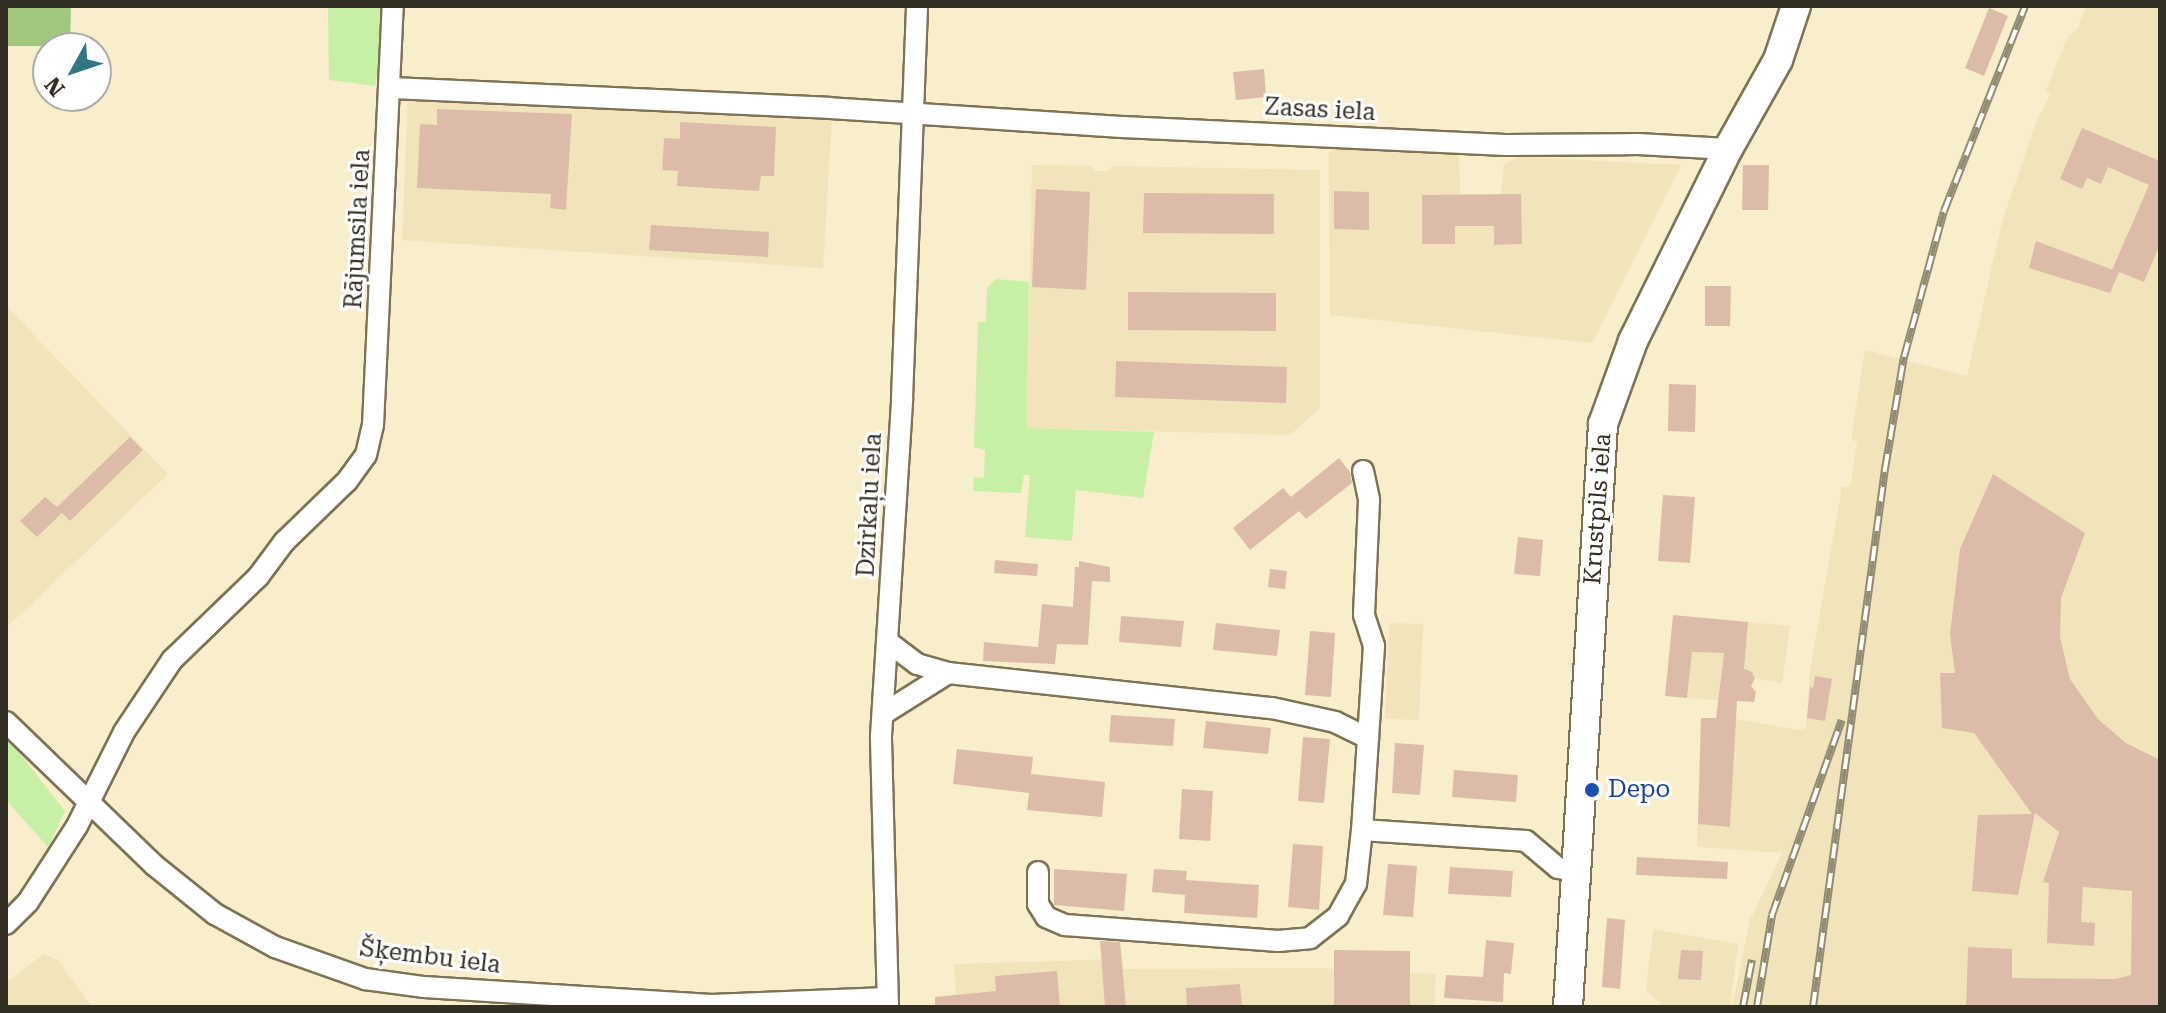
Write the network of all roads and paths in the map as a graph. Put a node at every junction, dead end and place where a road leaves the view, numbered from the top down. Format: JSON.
{"nodes":[{"id":1,"x":393,"y":6,"type":"edge"},
{"id":2,"x":917,"y":6,"type":"edge"},
{"id":3,"x":1796,"y":6,"type":"edge"},
{"id":4,"x":391,"y":88,"type":"junction"},
{"id":5,"x":911,"y":114,"type":"junction"},
{"id":6,"x":1728,"y":149,"type":"junction"},
{"id":7,"x":1363,"y":471,"type":"dead end"},
{"id":8,"x":888,"y":642,"type":"junction"},
{"id":9,"x":948,"y":673,"type":"junction"},
{"id":10,"x":883,"y":714,"type":"junction"},
{"id":11,"x":6,"y":722,"type":"edge"},
{"id":12,"x":1368,"y":738,"type":"junction"},
{"id":13,"x":87,"y":803,"type":"junction"},
{"id":14,"x":1362,"y":830,"type":"junction"},
{"id":15,"x":1575,"y":871,"type":"junction"},
{"id":16,"x":1038,"y":872,"type":"dead end"},
{"id":17,"x":6,"y":924,"type":"edge"},
{"id":18,"x":888,"y":1002,"type":"edge"},
{"id":19,"x":1568,"y":1007,"type":"edge"}],
"edges":[{"from":1,"to":4,"type":"street","name":"Rājumsila iela"},
{"from":2,"to":5,"type":"street","name":"Dzirkaļu iela"},
{"from":3,"to":6,"type":"main road","name":"Krustpils iela"},
{"from":4,"to":5,"type":"street","name":"Zasas iela"},
{"from":4,"to":13,"type":"street","name":"Rājumsila iela"},
{"from":5,"to":6,"type":"street","name":"Zasas iela"},
{"from":5,"to":8,"type":"street","name":"Dzirkaļu iela"},
{"from":6,"to":15,"type":"main road","name":"Krustpils iela"},
{"from":7,"to":12,"type":"street"},
{"from":8,"to":9,"type":"street"},
{"from":8,"to":10,"type":"street","name":"Dzirkaļu iela"},
{"from":9,"to":10,"type":"street"},
{"from":9,"to":12,"type":"street"},
{"from":10,"to":18,"type":"street","name":"Dzirkaļu iela"},
{"from":11,"to":13,"type":"street","name":"Šķembu iela"},
{"from":12,"to":14,"type":"street"},
{"from":13,"to":17,"type":"street"},
{"from":13,"to":18,"type":"street","name":"Šķembu iela"},
{"from":14,"to":15,"type":"street"},
{"from":14,"to":16,"type":"street"},
{"from":15,"to":19,"type":"main road","name":"Krustpils iela"}]}
